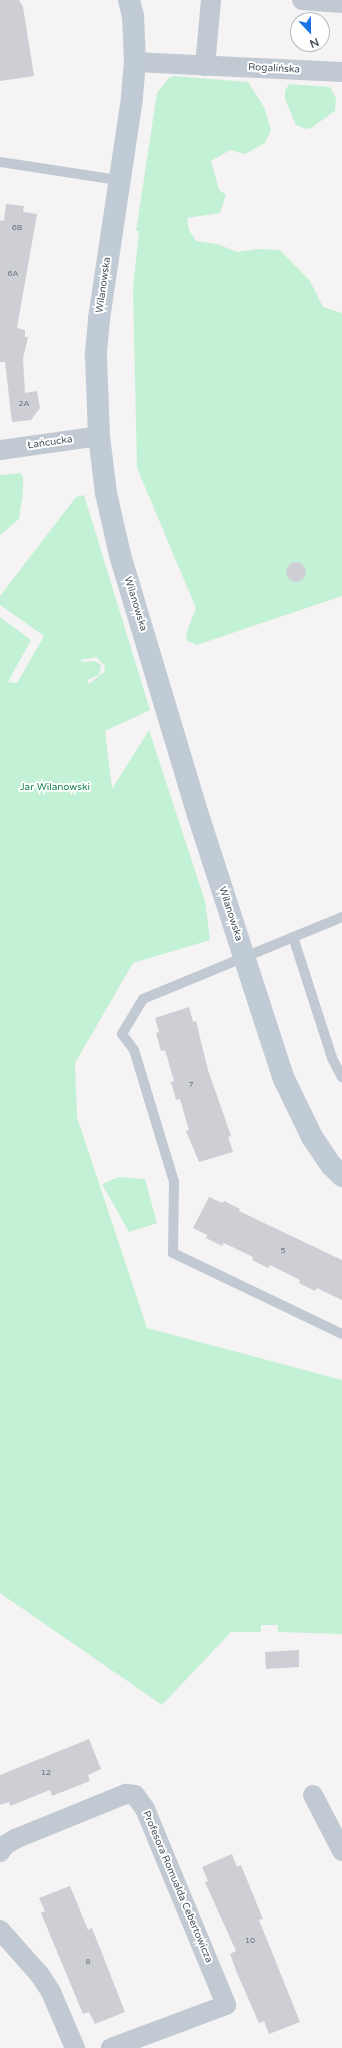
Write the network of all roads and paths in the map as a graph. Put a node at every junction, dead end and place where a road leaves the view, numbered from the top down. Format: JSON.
{"nodes":[{"id":1,"x":129,"y":0,"type":"edge"},
{"id":2,"x":211,"y":0,"type":"edge"},
{"id":3,"x":302,"y":0,"type":"edge"},
{"id":4,"x":342,"y":3,"type":"edge"},
{"id":5,"x":135,"y":62,"type":"junction"},
{"id":6,"x":205,"y":66,"type":"junction"},
{"id":7,"x":342,"y":72,"type":"edge"},
{"id":8,"x":0,"y":162,"type":"edge"},
{"id":9,"x":118,"y":180,"type":"junction"},
{"id":10,"x":99,"y":436,"type":"junction"},
{"id":11,"x":0,"y":450,"type":"edge"},
{"id":12,"x":342,"y":918,"type":"edge"},
{"id":13,"x":293,"y":937,"type":"junction"},
{"id":14,"x":244,"y":957,"type":"junction"},
{"id":15,"x":342,"y":1078,"type":"edge"},
{"id":16,"x":342,"y":1176,"type":"edge"},
{"id":17,"x":342,"y":1334,"type":"edge"},
{"id":18,"x":313,"y":1795,"type":"dead end"},
{"id":19,"x":342,"y":1851,"type":"edge"},
{"id":20,"x":0,"y":1852,"type":"edge"},
{"id":21,"x":0,"y":1930,"type":"edge"},
{"id":22,"x":74,"y":2048,"type":"edge"},
{"id":23,"x":111,"y":2048,"type":"edge"}],
"edges":[{"from":1,"to":5,"type":"street","name":"Wilanowska"},
{"from":2,"to":6,"type":"street"},
{"from":3,"to":4,"type":"street"},
{"from":5,"to":6,"type":"street","name":"Rogalińska"},
{"from":5,"to":9,"type":"street","name":"Wilanowska"},
{"from":6,"to":7,"type":"street","name":"Rogalińska"},
{"from":8,"to":9,"type":"lane"},
{"from":9,"to":10,"type":"street","name":"Wilanowska"},
{"from":10,"to":11,"type":"street","name":"Łańcucka"},
{"from":10,"to":14,"type":"street","name":"Wilanowska"},
{"from":12,"to":13,"type":"lane"},
{"from":13,"to":14,"type":"lane"},
{"from":13,"to":15,"type":"lane"},
{"from":14,"to":16,"type":"street","name":"Wilanowska"},
{"from":14,"to":17,"type":"lane"},
{"from":18,"to":19,"type":"street"},
{"from":20,"to":23,"type":"street","name":"Profesora Romualda Cebertowicza"},
{"from":21,"to":22,"type":"street"}]}
